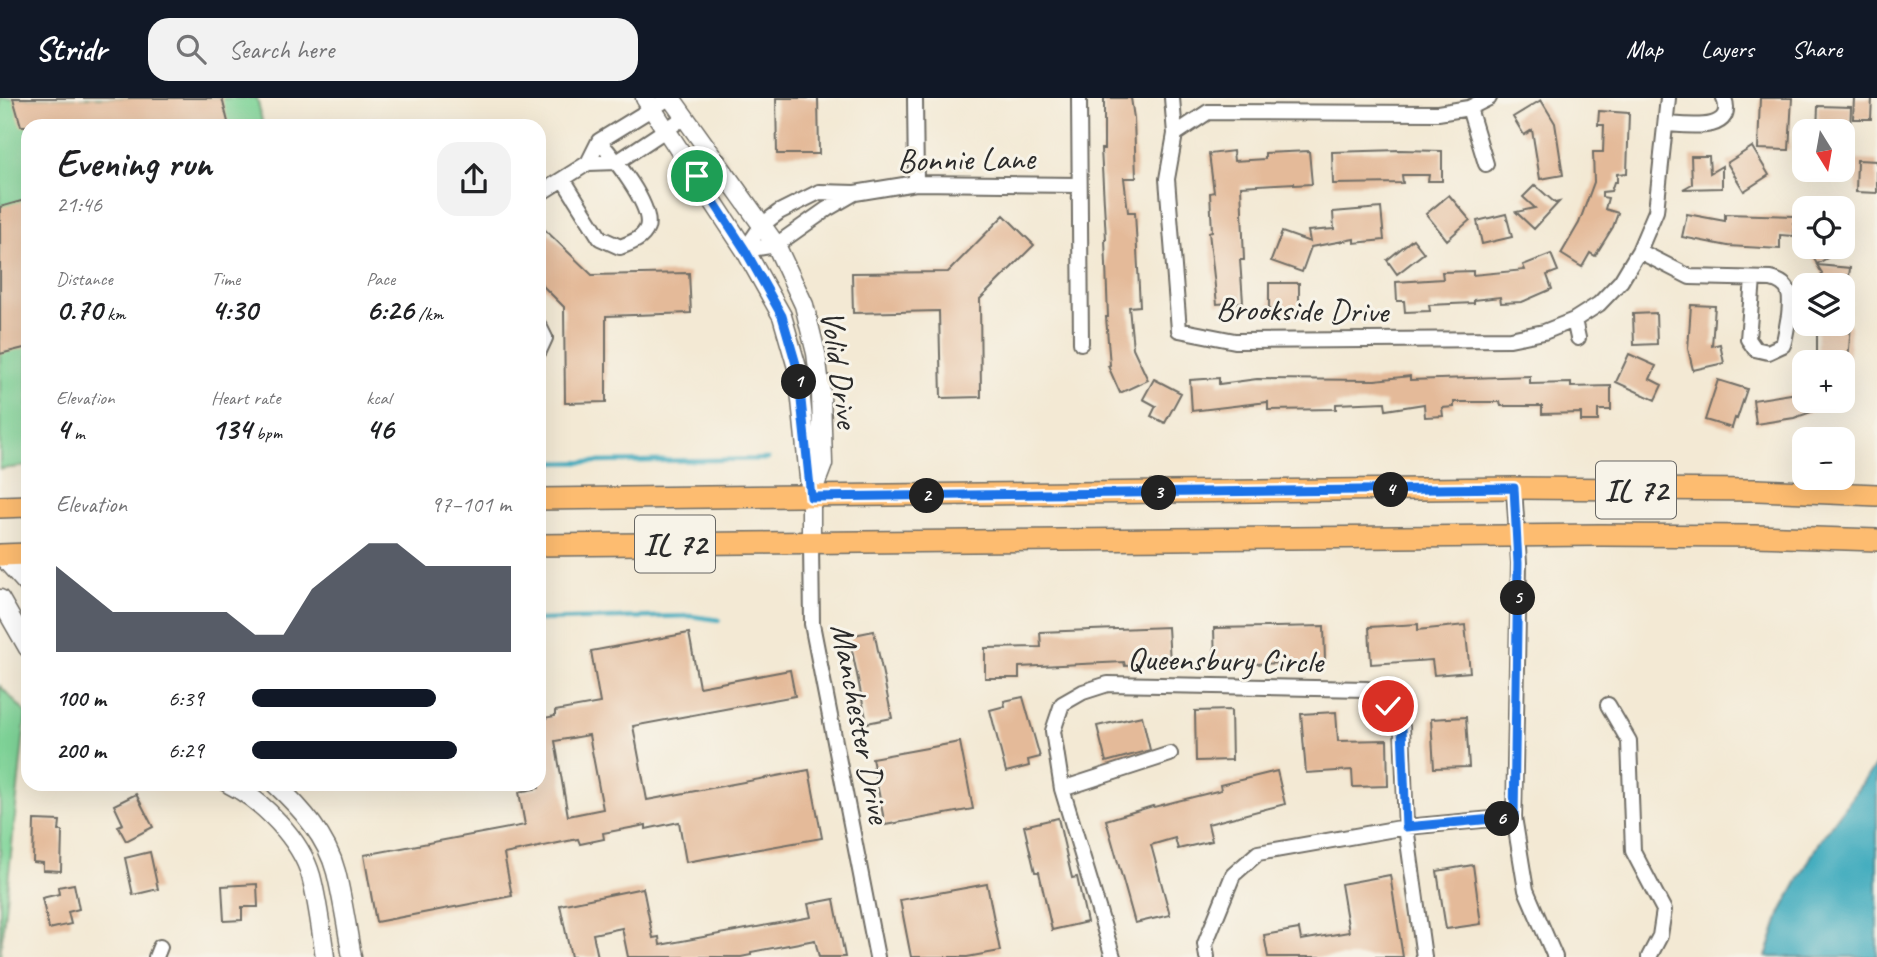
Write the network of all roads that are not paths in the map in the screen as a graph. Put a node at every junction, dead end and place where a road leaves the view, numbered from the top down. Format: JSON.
{"nodes":[{"id":1,"x":670,"y":98,"type":"edge"},
{"id":2,"x":915,"y":98,"type":"edge"},
{"id":3,"x":1079,"y":98,"type":"edge"},
{"id":4,"x":1172,"y":98,"type":"edge"},
{"id":5,"x":1489,"y":98,"type":"edge"},
{"id":6,"x":1668,"y":98,"type":"edge"},
{"id":7,"x":1724,"y":98,"type":"edge"},
{"id":8,"x":648,"y":103,"type":"edge"},
{"id":9,"x":1207,"y":105,"type":"edge"},
{"id":10,"x":1468,"y":108,"type":"junction"},
{"id":11,"x":685,"y":117,"type":"junction"},
{"id":12,"x":1666,"y":124,"type":"junction"},
{"id":13,"x":666,"y":128,"type":"junction"},
{"id":14,"x":1175,"y":134,"type":"junction"},
{"id":15,"x":599,"y":141,"type":"junction"},
{"id":16,"x":617,"y":162,"type":"junction"},
{"id":17,"x":588,"y":163,"type":"junction"},
{"id":18,"x":1486,"y":164,"type":"dead end"},
{"id":19,"x":563,"y":179,"type":"junction"},
{"id":20,"x":916,"y":183,"type":"junction"},
{"id":21,"x":1079,"y":185,"type":"junction"},
{"id":22,"x":546,"y":190,"type":"edge"},
{"id":23,"x":855,"y":193,"type":"junction"},
{"id":24,"x":762,"y":225,"type":"junction"},
{"id":25,"x":776,"y":245,"type":"junction"},
{"id":26,"x":745,"y":250,"type":"junction"},
{"id":27,"x":1639,"y":251,"type":"junction"},
{"id":28,"x":1753,"y":279,"type":"junction"},
{"id":29,"x":1574,"y":320,"type":"junction"},
{"id":30,"x":1578,"y":338,"type":"dead end"},
{"id":31,"x":1081,"y":343,"type":"dead end"},
{"id":32,"x":1514,"y":488,"type":"junction"},
{"id":33,"x":1877,"y":495,"type":"edge"},
{"id":34,"x":811,"y":497,"type":"junction"},
{"id":35,"x":546,"y":499,"type":"edge"},
{"id":36,"x":0,"y":506,"type":"edge"},
{"id":37,"x":21,"y":506,"type":"edge"},
{"id":38,"x":1518,"y":536,"type":"junction"},
{"id":39,"x":1877,"y":540,"type":"edge"},
{"id":40,"x":811,"y":544,"type":"junction"},
{"id":41,"x":546,"y":545,"type":"edge"},
{"id":42,"x":21,"y":554,"type":"edge"},
{"id":43,"x":0,"y":555,"type":"edge"},
{"id":44,"x":21,"y":578,"type":"edge"},
{"id":45,"x":0,"y":599,"type":"edge"},
{"id":46,"x":21,"y":636,"type":"edge"},
{"id":47,"x":1608,"y":705,"type":"dead end"},
{"id":48,"x":1170,"y":754,"type":"dead end"},
{"id":49,"x":1062,"y":789,"type":"junction"},
{"id":50,"x":244,"y":791,"type":"edge"},
{"id":51,"x":283,"y":791,"type":"edge"},
{"id":52,"x":1514,"y":817,"type":"junction"},
{"id":53,"x":1406,"y":827,"type":"junction"},
{"id":54,"x":326,"y":957,"type":"edge"},
{"id":55,"x":352,"y":957,"type":"edge"},
{"id":56,"x":877,"y":957,"type":"edge"},
{"id":57,"x":1113,"y":957,"type":"edge"},
{"id":58,"x":1208,"y":957,"type":"edge"},
{"id":59,"x":1424,"y":957,"type":"edge"},
{"id":60,"x":1555,"y":957,"type":"edge"},
{"id":61,"x":1649,"y":957,"type":"edge"}],
"edges":[{"from":1,"to":8,"type":"street"},
{"from":1,"to":11,"type":"street","name":"Volid Drive"},
{"from":2,"to":20,"type":"street"},
{"from":3,"to":21,"type":"street"},
{"from":4,"to":14,"type":"street"},
{"from":5,"to":10,"type":"street"},
{"from":6,"to":12,"type":"street","name":"Brookside Drive"},
{"from":7,"to":12,"type":"street"},
{"from":8,"to":13,"type":"street","name":"Volid Drive"},
{"from":8,"to":15,"type":"street"},
{"from":9,"to":10,"type":"street"},
{"from":9,"to":14,"type":"street"},
{"from":10,"to":18,"type":"street"},
{"from":11,"to":13,"type":"street"},
{"from":11,"to":24,"type":"street","name":"Volid Drive"},
{"from":12,"to":27,"type":"street","name":"Brookside Drive"},
{"from":13,"to":16,"type":"street"},
{"from":13,"to":26,"type":"street","name":"Volid Drive"},
{"from":14,"to":29,"type":"street","name":"Brookside Drive"},
{"from":15,"to":16,"type":"street"},
{"from":15,"to":17,"type":"street"},
{"from":16,"to":17,"type":"street"},
{"from":16,"to":19,"type":"street"},
{"from":17,"to":19,"type":"street"},
{"from":19,"to":22,"type":"street"},
{"from":20,"to":21,"type":"street","name":"Bonnie Lane"},
{"from":20,"to":23,"type":"street","name":"Bonnie Lane"},
{"from":21,"to":31,"type":"street"},
{"from":23,"to":24,"type":"street","name":"Bonnie Lane"},
{"from":23,"to":25,"type":"street","name":"Bonnie Lane"},
{"from":24,"to":25,"type":"street","name":"Volid Drive"},
{"from":24,"to":26,"type":"street","name":"Bonnie Lane"},
{"from":25,"to":26,"type":"street","name":"Bonnie Lane"},
{"from":25,"to":34,"type":"street","name":"Volid Drive"},
{"from":26,"to":34,"type":"street","name":"Volid Drive"},
{"from":27,"to":28,"type":"street"},
{"from":27,"to":29,"type":"street","name":"Brookside Drive"},
{"from":28,"to":28,"type":"street"},
{"from":29,"to":30,"type":"street"},
{"from":32,"to":33,"type":"main road","number":"IL 72"},
{"from":32,"to":34,"type":"main road","number":"IL 72"},
{"from":32,"to":38,"type":"street"},
{"from":34,"to":35,"type":"main road","number":"IL 72"},
{"from":34,"to":40,"type":"street","name":"Manchester Drive"},
{"from":36,"to":37,"type":"main road"},
{"from":38,"to":39,"type":"main road","number":"IL 72"},
{"from":38,"to":40,"type":"main road","number":"IL 72"},
{"from":38,"to":52,"type":"street"},
{"from":40,"to":41,"type":"main road","number":"IL 72"},
{"from":40,"to":56,"type":"street","name":"Manchester Drive"},
{"from":42,"to":43,"type":"main road"},
{"from":43,"to":44,"type":"street"},
{"from":45,"to":46,"type":"street"},
{"from":47,"to":61,"type":"street"},
{"from":48,"to":49,"type":"street"},
{"from":49,"to":53,"type":"street","name":"Queensbury Circle"},
{"from":49,"to":57,"type":"street","name":"Queensbury Circle"},
{"from":50,"to":54,"type":"street"},
{"from":51,"to":55,"type":"street"},
{"from":52,"to":53,"type":"street"},
{"from":52,"to":60,"type":"street"},
{"from":53,"to":58,"type":"street"},
{"from":53,"to":59,"type":"street","name":"Queensbury Circle"}]}
